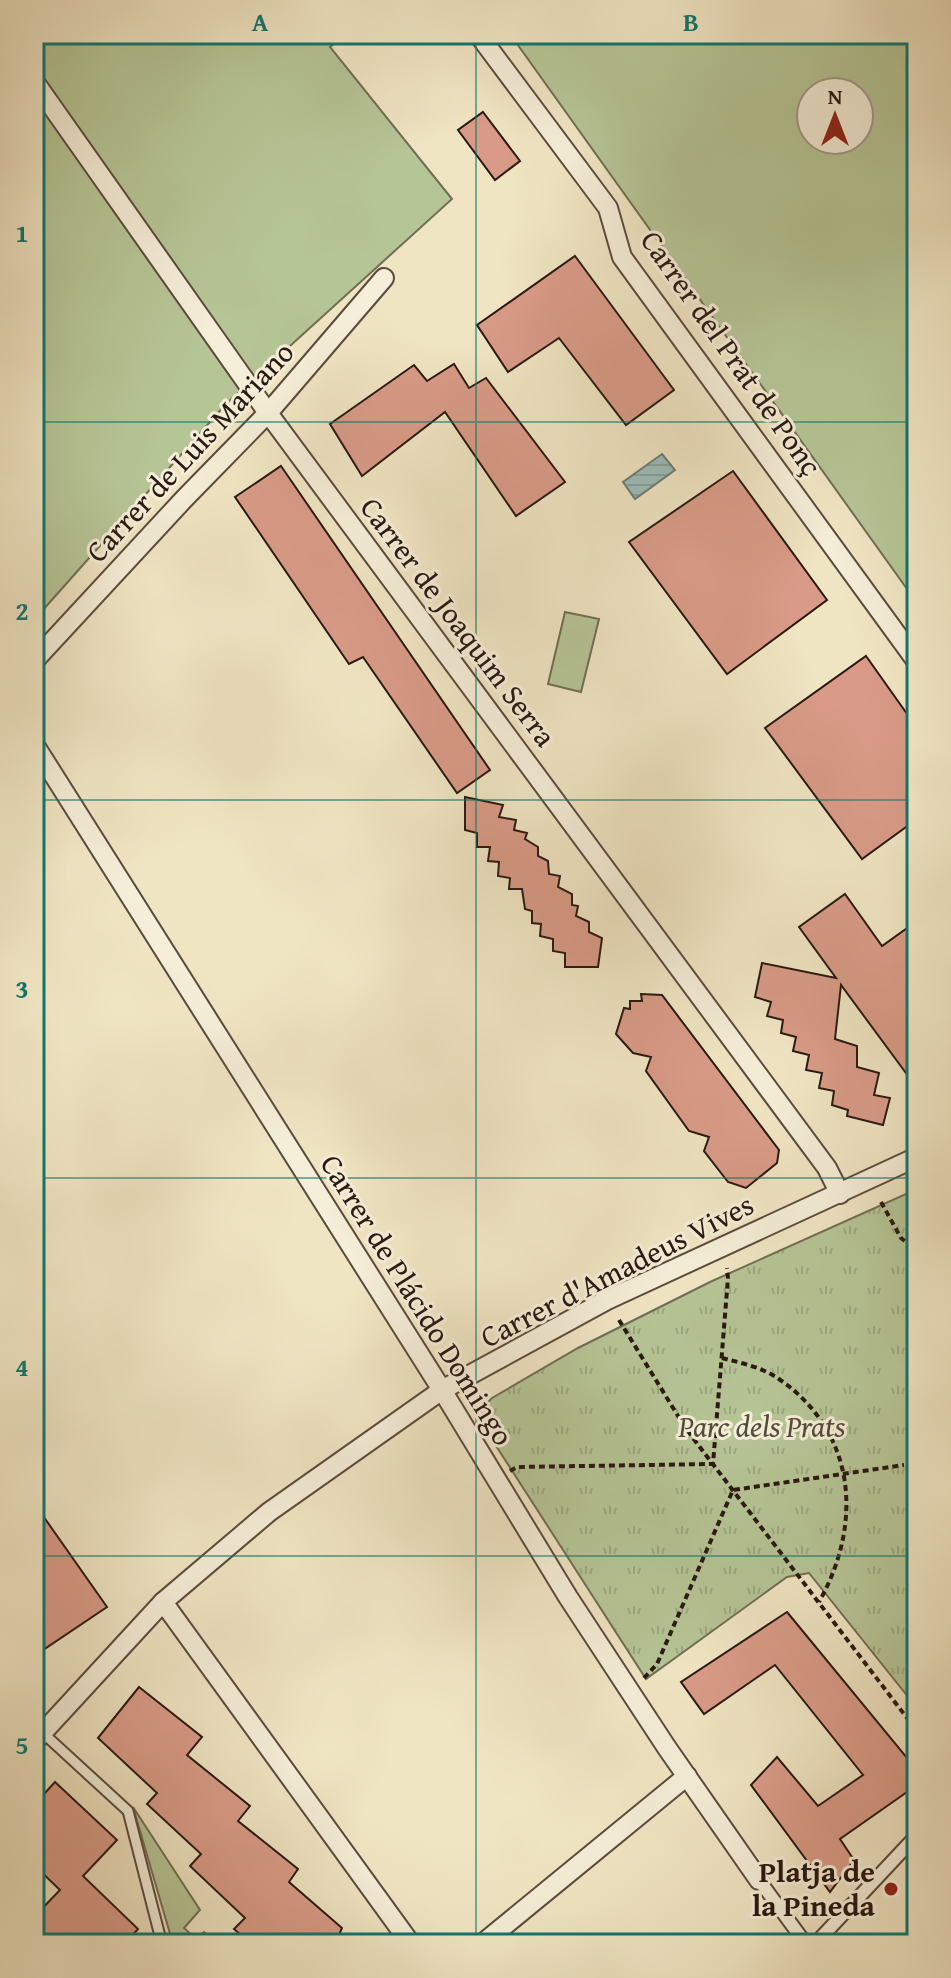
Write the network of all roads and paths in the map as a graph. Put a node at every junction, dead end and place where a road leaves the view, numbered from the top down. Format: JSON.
{"nodes":[{"id":1,"x":478,"y":34,"type":"edge"},
{"id":2,"x":34,"y":81,"type":"edge"},
{"id":3,"x":384,"y":278,"type":"dead end"},
{"id":4,"x":268,"y":413,"type":"junction"},
{"id":5,"x":34,"y":661,"type":"edge"},
{"id":6,"x":917,"y":662,"type":"edge"},
{"id":7,"x":34,"y":744,"type":"edge"},
{"id":8,"x":917,"y":1157,"type":"edge"},
{"id":9,"x":840,"y":1194,"type":"junction"},
{"id":10,"x":881,"y":1202,"type":"dead end"},
{"id":11,"x":917,"y":1251,"type":"edge"},
{"id":12,"x":727,"y":1268,"type":"dead end"},
{"id":13,"x":619,"y":1320,"type":"dead end"},
{"id":14,"x":721,"y":1358,"type":"junction"},
{"id":15,"x":442,"y":1390,"type":"junction"},
{"id":16,"x":713,"y":1464,"type":"junction"},
{"id":17,"x":904,"y":1465,"type":"dead end"},
{"id":18,"x":508,"y":1473,"type":"dead end"},
{"id":19,"x":843,"y":1474,"type":"junction"},
{"id":20,"x":733,"y":1490,"type":"junction"},
{"id":21,"x":163,"y":1602,"type":"junction"},
{"id":22,"x":819,"y":1602,"type":"junction"},
{"id":23,"x":641,"y":1680,"type":"dead end"},
{"id":24,"x":917,"y":1731,"type":"edge"},
{"id":25,"x":38,"y":1738,"type":"edge"},
{"id":26,"x":687,"y":1776,"type":"junction"},
{"id":27,"x":917,"y":1835,"type":"edge"},
{"id":28,"x":759,"y":1880,"type":"joint"},
{"id":29,"x":162,"y":1944,"type":"edge"},
{"id":30,"x":411,"y":1944,"type":"edge"},
{"id":31,"x":482,"y":1944,"type":"edge"},
{"id":32,"x":806,"y":1944,"type":"edge"},
{"id":33,"x":815,"y":1944,"type":"edge"}],
"edges":[{"from":1,"to":6,"type":"street","name":"Carrer del Prat de Ponç"},
{"from":2,"to":4,"type":"street","name":"Carrer de Joaquim Serra"},
{"from":3,"to":4,"type":"street","name":"Carrer de Luis Mariano"},
{"from":4,"to":5,"type":"street","name":"Carrer de Luis Mariano"},
{"from":4,"to":9,"type":"street","name":"Carrer de Joaquim Serra"},
{"from":7,"to":15,"type":"street","name":"Carrer de Plácido Domingo"},
{"from":8,"to":9,"type":"street","name":"Carrer d'Amadeus Vives"},
{"from":9,"to":15,"type":"street","name":"Carrer d'Amadeus Vives"},
{"from":10,"to":11,"type":"path"},
{"from":12,"to":14,"type":"path"},
{"from":13,"to":16,"type":"path"},
{"from":14,"to":16,"type":"path"},
{"from":14,"to":19,"type":"path"},
{"from":15,"to":21,"type":"street","name":"Carrer d'Amadeus Vives"},
{"from":15,"to":26,"type":"street","name":"Carrer de Plácido Domingo"},
{"from":16,"to":18,"type":"path"},
{"from":16,"to":20,"type":"path"},
{"from":17,"to":19,"type":"path"},
{"from":19,"to":20,"type":"path"},
{"from":19,"to":22,"type":"path"},
{"from":20,"to":22,"type":"path"},
{"from":20,"to":23,"type":"path"},
{"from":21,"to":25,"type":"street","name":"Carrer d'Amadeus Vives"},
{"from":21,"to":30,"type":"street"},
{"from":22,"to":24,"type":"path"},
{"from":25,"to":29,"type":"lane"},
{"from":26,"to":28,"type":"street","name":"Carrer de Plácido Domingo"},
{"from":26,"to":31,"type":"street"},
{"from":27,"to":33,"type":"street"},
{"from":28,"to":32,"type":"street"}]}
